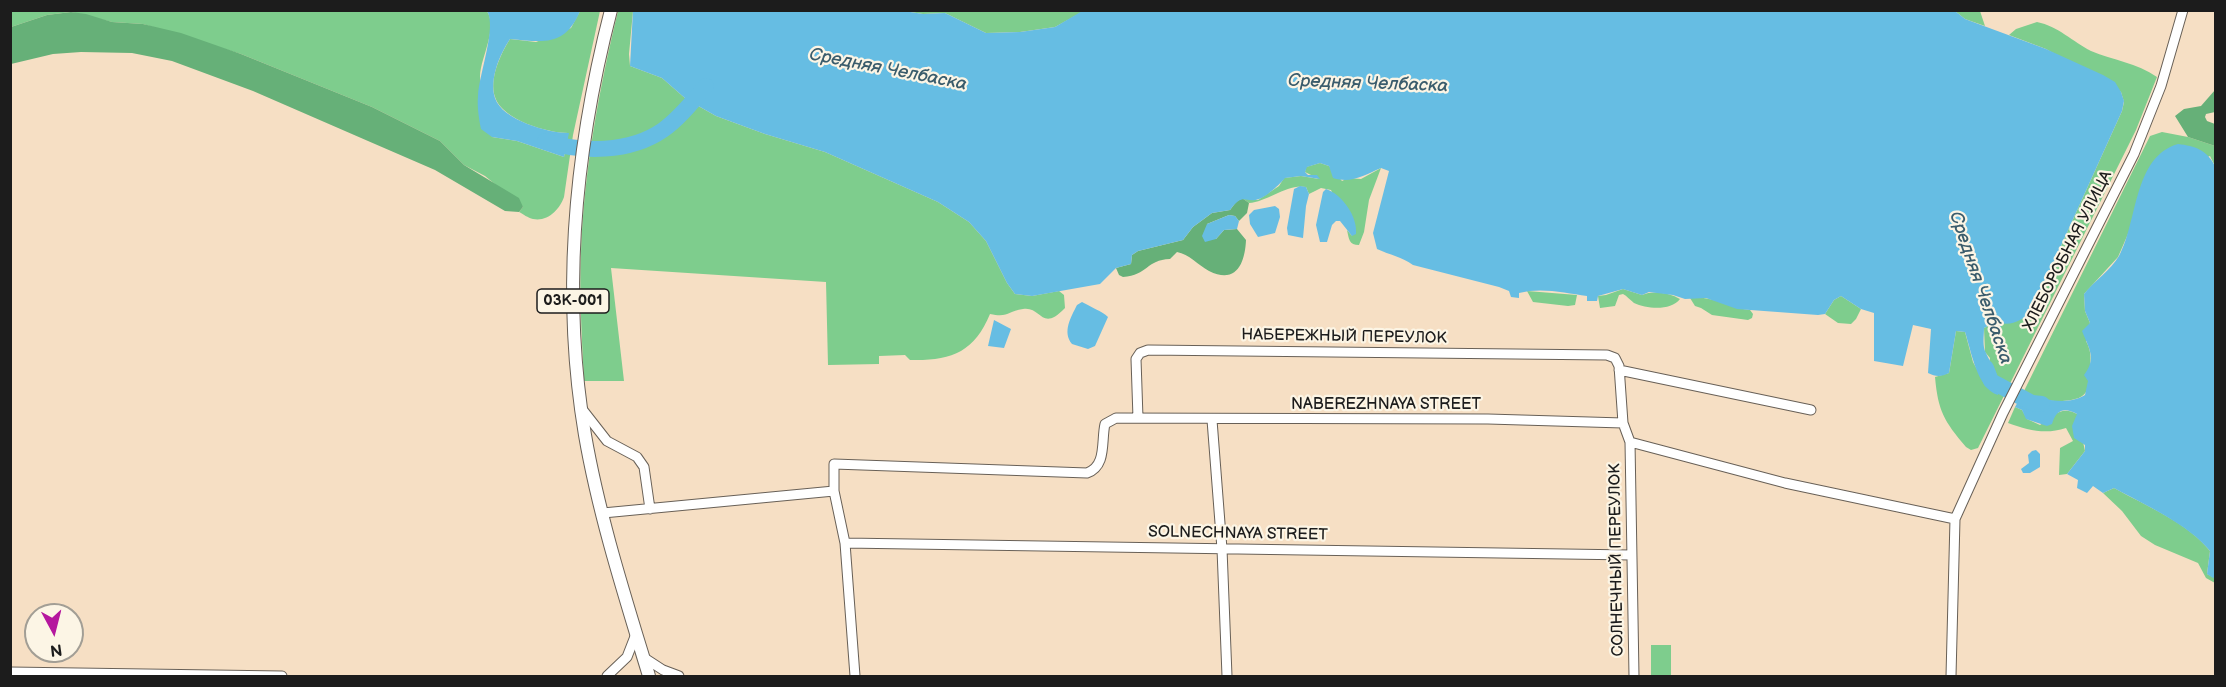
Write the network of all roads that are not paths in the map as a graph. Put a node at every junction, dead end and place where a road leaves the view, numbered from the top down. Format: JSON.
{"nodes":[{"id":1,"x":611,"y":10,"type":"edge"},
{"id":2,"x":2183,"y":10,"type":"edge"},
{"id":3,"x":1619,"y":370,"type":"junction"},
{"id":4,"x":580,"y":407,"type":"junction"},
{"id":5,"x":1811,"y":410,"type":"dead end"},
{"id":6,"x":1138,"y":418,"type":"junction"},
{"id":7,"x":1212,"y":420,"type":"junction"},
{"id":8,"x":1623,"y":423,"type":"junction"},
{"id":9,"x":1630,"y":442,"type":"junction"},
{"id":10,"x":834,"y":492,"type":"junction"},
{"id":11,"x":650,"y":509,"type":"junction"},
{"id":12,"x":603,"y":513,"type":"junction"},
{"id":13,"x":1955,"y":519,"type":"junction"},
{"id":14,"x":845,"y":543,"type":"junction"},
{"id":15,"x":1222,"y":549,"type":"junction"},
{"id":16,"x":1631,"y":555,"type":"junction"},
{"id":17,"x":636,"y":634,"type":"junction"},
{"id":18,"x":643,"y":657,"type":"junction"},
{"id":19,"x":10,"y":672,"type":"edge"},
{"id":20,"x":282,"y":676,"type":"edge"},
{"id":21,"x":607,"y":676,"type":"edge"},
{"id":22,"x":649,"y":676,"type":"edge"},
{"id":23,"x":679,"y":676,"type":"edge"},
{"id":24,"x":855,"y":676,"type":"edge"},
{"id":25,"x":1227,"y":676,"type":"edge"},
{"id":26,"x":1634,"y":676,"type":"edge"},
{"id":27,"x":1951,"y":676,"type":"edge"}],
"edges":[{"from":1,"to":4,"type":"main road","number":"03К-001"},
{"from":2,"to":13,"type":"street","name":"ХЛЕБОРОБНАЯ УЛИЦА"},
{"from":3,"to":5,"type":"street"},
{"from":3,"to":6,"type":"street","name":"НАБЕРЕЖНЫЙ ПЕРЕУЛОК"},
{"from":3,"to":8,"type":"street"},
{"from":4,"to":11,"type":"street"},
{"from":4,"to":12,"type":"main road","number":"03К-001"},
{"from":6,"to":7,"type":"street","name":"NABEREZHNAYA STREET"},
{"from":6,"to":10,"type":"street","name":"NABEREZHNAYA STREET"},
{"from":7,"to":8,"type":"street","name":"NABEREZHNAYA STREET"},
{"from":7,"to":15,"type":"street"},
{"from":8,"to":9,"type":"street"},
{"from":9,"to":13,"type":"street"},
{"from":9,"to":16,"type":"street","name":"СОЛНЕЧНЫЙ ПЕРЕУЛОК"},
{"from":10,"to":11,"type":"street"},
{"from":10,"to":14,"type":"street"},
{"from":11,"to":12,"type":"street"},
{"from":12,"to":17,"type":"main road","number":"03К-001"},
{"from":13,"to":27,"type":"street","name":"ХЛЕБОРОБНАЯ УЛИЦА"},
{"from":14,"to":15,"type":"street","name":"SOLNECHNAYA STREET"},
{"from":14,"to":24,"type":"street"},
{"from":15,"to":16,"type":"street","name":"SOLNECHNAYA STREET"},
{"from":15,"to":25,"type":"street"},
{"from":16,"to":26,"type":"street","name":"СОЛНЕЧНЫЙ ПЕРЕУЛОК"},
{"from":17,"to":18,"type":"main road","number":"03К-001"},
{"from":17,"to":21,"type":"street"},
{"from":18,"to":22,"type":"main road","number":"03К-001"},
{"from":18,"to":23,"type":"street"},
{"from":19,"to":20,"type":"street"}]}
